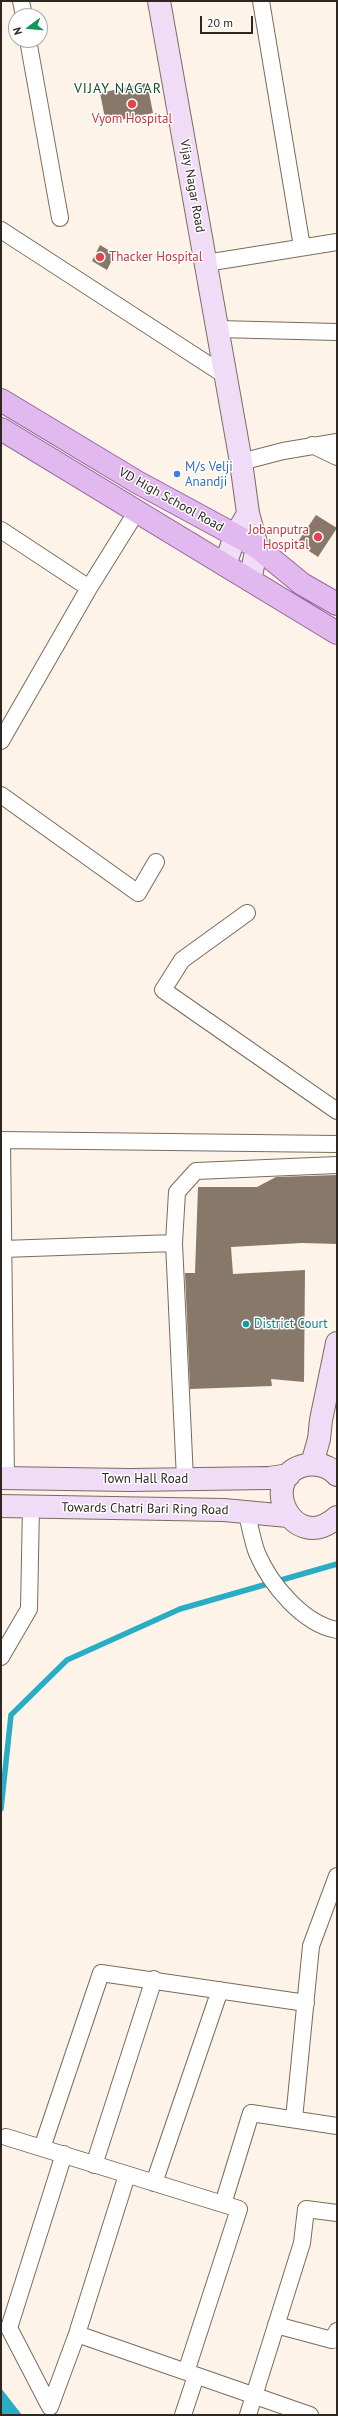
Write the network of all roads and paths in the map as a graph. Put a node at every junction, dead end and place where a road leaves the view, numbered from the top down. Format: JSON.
{"nodes":[{"id":1,"x":159,"y":1,"type":"edge"},
{"id":2,"x":261,"y":1,"type":"edge"},
{"id":3,"x":29,"y":48,"type":"edge"},
{"id":4,"x":60,"y":218,"type":"dead end"},
{"id":5,"x":1,"y":230,"type":"edge"},
{"id":6,"x":337,"y":242,"type":"edge"},
{"id":7,"x":302,"y":247,"type":"junction"},
{"id":8,"x":206,"y":263,"type":"junction"},
{"id":9,"x":218,"y":329,"type":"junction"},
{"id":10,"x":337,"y":332,"type":"edge"},
{"id":11,"x":226,"y":376,"type":"junction"},
{"id":12,"x":1,"y":400,"type":"edge"},
{"id":13,"x":1,"y":429,"type":"edge"},
{"id":14,"x":337,"y":442,"type":"edge"},
{"id":15,"x":312,"y":445,"type":"junction"},
{"id":16,"x":337,"y":457,"type":"edge"},
{"id":17,"x":241,"y":462,"type":"junction"},
{"id":18,"x":137,"y":511,"type":"junction"},
{"id":19,"x":248,"y":513,"type":"junction"},
{"id":20,"x":1,"y":530,"type":"edge"},
{"id":21,"x":235,"y":536,"type":"junction"},
{"id":22,"x":257,"y":548,"type":"junction"},
{"id":23,"x":226,"y":565,"type":"junction"},
{"id":24,"x":250,"y":580,"type":"junction"},
{"id":25,"x":89,"y":588,"type":"junction"},
{"id":26,"x":337,"y":604,"type":"edge"},
{"id":27,"x":337,"y":633,"type":"edge"},
{"id":28,"x":1,"y":741,"type":"edge"},
{"id":29,"x":1,"y":795,"type":"edge"},
{"id":30,"x":156,"y":862,"type":"dead end"},
{"id":31,"x":247,"y":913,"type":"dead end"},
{"id":32,"x":337,"y":1111,"type":"edge"},
{"id":33,"x":2,"y":1140,"type":"edge"},
{"id":34,"x":337,"y":1144,"type":"edge"},
{"id":35,"x":337,"y":1165,"type":"edge"},
{"id":36,"x":174,"y":1243,"type":"junction"},
{"id":37,"x":4,"y":1249,"type":"junction"},
{"id":38,"x":337,"y":1343,"type":"edge"},
{"id":39,"x":337,"y":1408,"type":"edge"},
{"id":40,"x":330,"y":1471,"type":"edge"},
{"id":41,"x":289,"y":1475,"type":"junction"},
{"id":42,"x":3,"y":1478,"type":"edge"},
{"id":43,"x":185,"y":1479,"type":"junction"},
{"id":44,"x":1,"y":1506,"type":"edge"},
{"id":45,"x":31,"y":1507,"type":"junction"},
{"id":46,"x":246,"y":1511,"type":"junction"},
{"id":47,"x":288,"y":1516,"type":"junction"},
{"id":48,"x":337,"y":1517,"type":"edge"},
{"id":49,"x":337,"y":1630,"type":"edge"},
{"id":50,"x":1,"y":1657,"type":"edge"},
{"id":51,"x":337,"y":1876,"type":"edge"},
{"id":52,"x":154,"y":1979,"type":"junction"},
{"id":53,"x":220,"y":1990,"type":"junction"},
{"id":54,"x":306,"y":2003,"type":"junction"},
{"id":55,"x":294,"y":2119,"type":"junction"},
{"id":56,"x":337,"y":2126,"type":"edge"},
{"id":57,"x":6,"y":2137,"type":"dead end"},
{"id":58,"x":42,"y":2148,"type":"junction"},
{"id":59,"x":64,"y":2154,"type":"junction"},
{"id":60,"x":94,"y":2165,"type":"junction"},
{"id":61,"x":127,"y":2175,"type":"junction"},
{"id":62,"x":154,"y":2184,"type":"junction"},
{"id":63,"x":223,"y":2204,"type":"junction"},
{"id":64,"x":337,"y":2213,"type":"edge"},
{"id":65,"x":276,"y":2325,"type":"junction"},
{"id":66,"x":337,"y":2332,"type":"edge"},
{"id":67,"x":77,"y":2334,"type":"junction"},
{"id":68,"x":191,"y":2374,"type":"junction"},
{"id":69,"x":254,"y":2396,"type":"junction"},
{"id":70,"x":183,"y":2415,"type":"edge"},
{"id":71,"x":248,"y":2415,"type":"edge"},
{"id":72,"x":310,"y":2415,"type":"edge"}],
"edges":[{"from":1,"to":8,"type":"street","name":"Vijay Nagar Road"},
{"from":2,"to":7,"type":"street"},
{"from":3,"to":4,"type":"street"},
{"from":5,"to":11,"type":"street"},
{"from":6,"to":7,"type":"street"},
{"from":7,"to":8,"type":"street"},
{"from":8,"to":9,"type":"street","name":"Vijay Nagar Road"},
{"from":9,"to":10,"type":"street"},
{"from":9,"to":11,"type":"street","name":"Vijay Nagar Road"},
{"from":11,"to":17,"type":"street","name":"Vijay Nagar Road"},
{"from":12,"to":21,"type":"main road","name":"VD High School Road"},
{"from":13,"to":18,"type":"main road","name":"VD High School Road"},
{"from":14,"to":15,"type":"street"},
{"from":15,"to":16,"type":"street"},
{"from":15,"to":17,"type":"street"},
{"from":17,"to":19,"type":"street","name":"Vijay Nagar Road"},
{"from":18,"to":23,"type":"main road","name":"VD High School Road"},
{"from":18,"to":25,"type":"street"},
{"from":19,"to":21,"type":"street"},
{"from":19,"to":22,"type":"street","name":"Vijay Nagar Road"},
{"from":20,"to":25,"type":"street"},
{"from":21,"to":22,"type":"main road","name":"VD High School Road"},
{"from":21,"to":23,"type":"street"},
{"from":22,"to":24,"type":"street","name":"Vijay Nagar Road"},
{"from":22,"to":26,"type":"main road","name":"VD High School Road"},
{"from":23,"to":24,"type":"main road","name":"VD High School Road"},
{"from":24,"to":27,"type":"main road","name":"VD High School Road"},
{"from":25,"to":28,"type":"street"},
{"from":29,"to":30,"type":"street"},
{"from":31,"to":32,"type":"street"},
{"from":33,"to":34,"type":"street"},
{"from":33,"to":37,"type":"street"},
{"from":35,"to":36,"type":"street"},
{"from":36,"to":37,"type":"street"},
{"from":36,"to":43,"type":"street"},
{"from":37,"to":42,"type":"street"},
{"from":38,"to":40,"type":"street"},
{"from":39,"to":40,"type":"street"},
{"from":40,"to":41,"type":"street","name":"Town Hall Road"},
{"from":41,"to":43,"type":"street","name":"Town Hall Road"},
{"from":41,"to":47,"type":"street"},
{"from":42,"to":43,"type":"street","name":"Town Hall Road"},
{"from":44,"to":45,"type":"street","name":"Towards Chatri Bari Ring Road"},
{"from":45,"to":46,"type":"street","name":"Towards Chatri Bari Ring Road"},
{"from":45,"to":50,"type":"street"},
{"from":46,"to":47,"type":"street","name":"Towards Chatri Bari Ring Road"},
{"from":46,"to":49,"type":"street"},
{"from":47,"to":48,"type":"street"},
{"from":51,"to":54,"type":"street"},
{"from":52,"to":53,"type":"street"},
{"from":52,"to":58,"type":"street"},
{"from":52,"to":60,"type":"street"},
{"from":53,"to":54,"type":"street"},
{"from":53,"to":62,"type":"street"},
{"from":54,"to":55,"type":"street"},
{"from":55,"to":56,"type":"street"},
{"from":55,"to":63,"type":"street"},
{"from":57,"to":58,"type":"street"},
{"from":58,"to":59,"type":"street"},
{"from":59,"to":60,"type":"street"},
{"from":59,"to":67,"type":"street"},
{"from":60,"to":61,"type":"street"},
{"from":61,"to":62,"type":"street"},
{"from":61,"to":67,"type":"street"},
{"from":62,"to":63,"type":"street"},
{"from":63,"to":68,"type":"street"},
{"from":64,"to":65,"type":"street"},
{"from":65,"to":66,"type":"street"},
{"from":65,"to":69,"type":"street"},
{"from":67,"to":68,"type":"street"},
{"from":68,"to":69,"type":"street"},
{"from":68,"to":70,"type":"street"},
{"from":69,"to":71,"type":"street"},
{"from":69,"to":72,"type":"street"}]}
